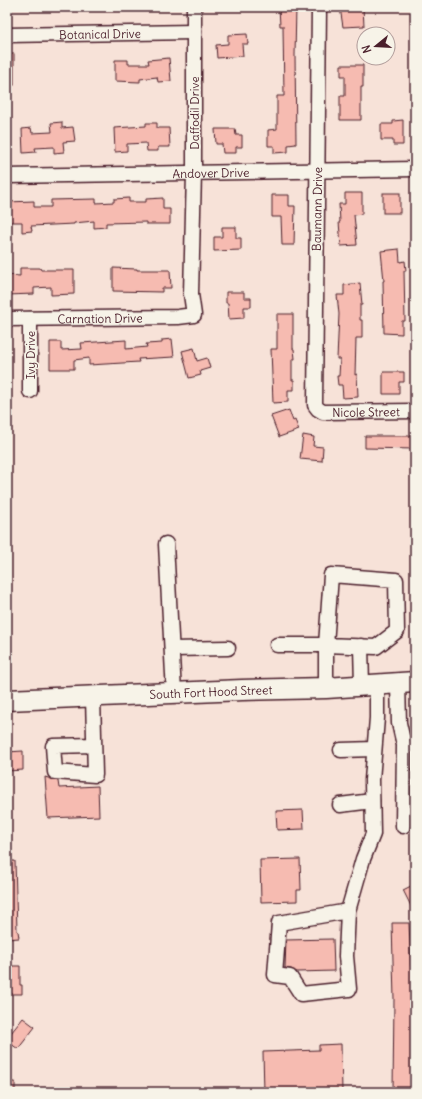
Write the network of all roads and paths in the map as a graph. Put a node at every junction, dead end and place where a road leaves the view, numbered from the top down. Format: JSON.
{"nodes":[{"id":1,"x":194,"y":7,"type":"edge"},
{"id":2,"x":319,"y":7,"type":"edge"},
{"id":3,"x":194,"y":32,"type":"junction"},
{"id":4,"x":7,"y":35,"type":"edge"},
{"id":5,"x":415,"y":169,"type":"edge"},
{"id":6,"x":318,"y":171,"type":"junction"},
{"id":7,"x":194,"y":173,"type":"junction"},
{"id":8,"x":7,"y":176,"type":"edge"},
{"id":9,"x":194,"y":315,"type":"joint"},
{"id":10,"x":30,"y":318,"type":"junction"},
{"id":11,"x":7,"y":319,"type":"edge"},
{"id":12,"x":30,"y":391,"type":"dead end"},
{"id":13,"x":318,"y":409,"type":"joint"},
{"id":14,"x":415,"y":411,"type":"edge"},
{"id":15,"x":166,"y":544,"type":"dead end"},
{"id":16,"x":278,"y":645,"type":"dead end"},
{"id":17,"x":326,"y":645,"type":"junction"},
{"id":18,"x":361,"y":646,"type":"junction"},
{"id":19,"x":228,"y":648,"type":"dead end"},
{"id":20,"x":172,"y":649,"type":"junction"},
{"id":21,"x":407,"y":683,"type":"edge"},
{"id":22,"x":369,"y":685,"type":"junction"},
{"id":23,"x":326,"y":688,"type":"junction"},
{"id":24,"x":174,"y":693,"type":"junction"},
{"id":25,"x":93,"y":696,"type":"junction"},
{"id":26,"x":7,"y":700,"type":"edge"},
{"id":27,"x":94,"y":745,"type":"dead end"},
{"id":28,"x":374,"y":749,"type":"junction"},
{"id":29,"x":341,"y":750,"type":"dead end"},
{"id":30,"x":372,"y":801,"type":"junction"},
{"id":31,"x":340,"y":805,"type":"dead end"},
{"id":32,"x":403,"y":826,"type":"dead end"},
{"id":33,"x":348,"y":911,"type":"junction"}],
"edges":[{"from":1,"to":3,"type":"street","name":"Daffodil Drive"},
{"from":2,"to":6,"type":"street","name":"Baumann Drive"},
{"from":3,"to":4,"type":"street","name":"Botanical Drive"},
{"from":3,"to":7,"type":"street","name":"Daffodil Drive"},
{"from":5,"to":6,"type":"street","name":"Andover Drive"},
{"from":6,"to":7,"type":"street","name":"Andover Drive"},
{"from":6,"to":13,"type":"street","name":"Baumann Drive"},
{"from":7,"to":8,"type":"street","name":"Andover Drive"},
{"from":7,"to":9,"type":"street","name":"Daffodil Drive"},
{"from":9,"to":10,"type":"street","name":"Carnation Drive"},
{"from":10,"to":11,"type":"street","name":"Carnation Drive"},
{"from":10,"to":12,"type":"street","name":"Ivy Drive"},
{"from":13,"to":14,"type":"street","name":"Nicole Street"},
{"from":15,"to":20,"type":"street"},
{"from":16,"to":17,"type":"street"},
{"from":17,"to":18,"type":"street"},
{"from":17,"to":18,"type":"street"},
{"from":17,"to":23,"type":"street"},
{"from":18,"to":22,"type":"street"},
{"from":19,"to":20,"type":"street"},
{"from":20,"to":24,"type":"street"},
{"from":21,"to":22,"type":"highway","name":"South Fort Hood Street"},
{"from":21,"to":32,"type":"street"},
{"from":22,"to":23,"type":"highway","name":"South Fort Hood Street"},
{"from":22,"to":28,"type":"street"},
{"from":23,"to":24,"type":"highway","name":"South Fort Hood Street"},
{"from":24,"to":25,"type":"highway","name":"South Fort Hood Street"},
{"from":25,"to":26,"type":"highway","name":"South Fort Hood Street"},
{"from":25,"to":27,"type":"street"},
{"from":28,"to":29,"type":"street"},
{"from":28,"to":30,"type":"street"},
{"from":30,"to":31,"type":"street"},
{"from":30,"to":33,"type":"street"},
{"from":33,"to":33,"type":"street"}]}
